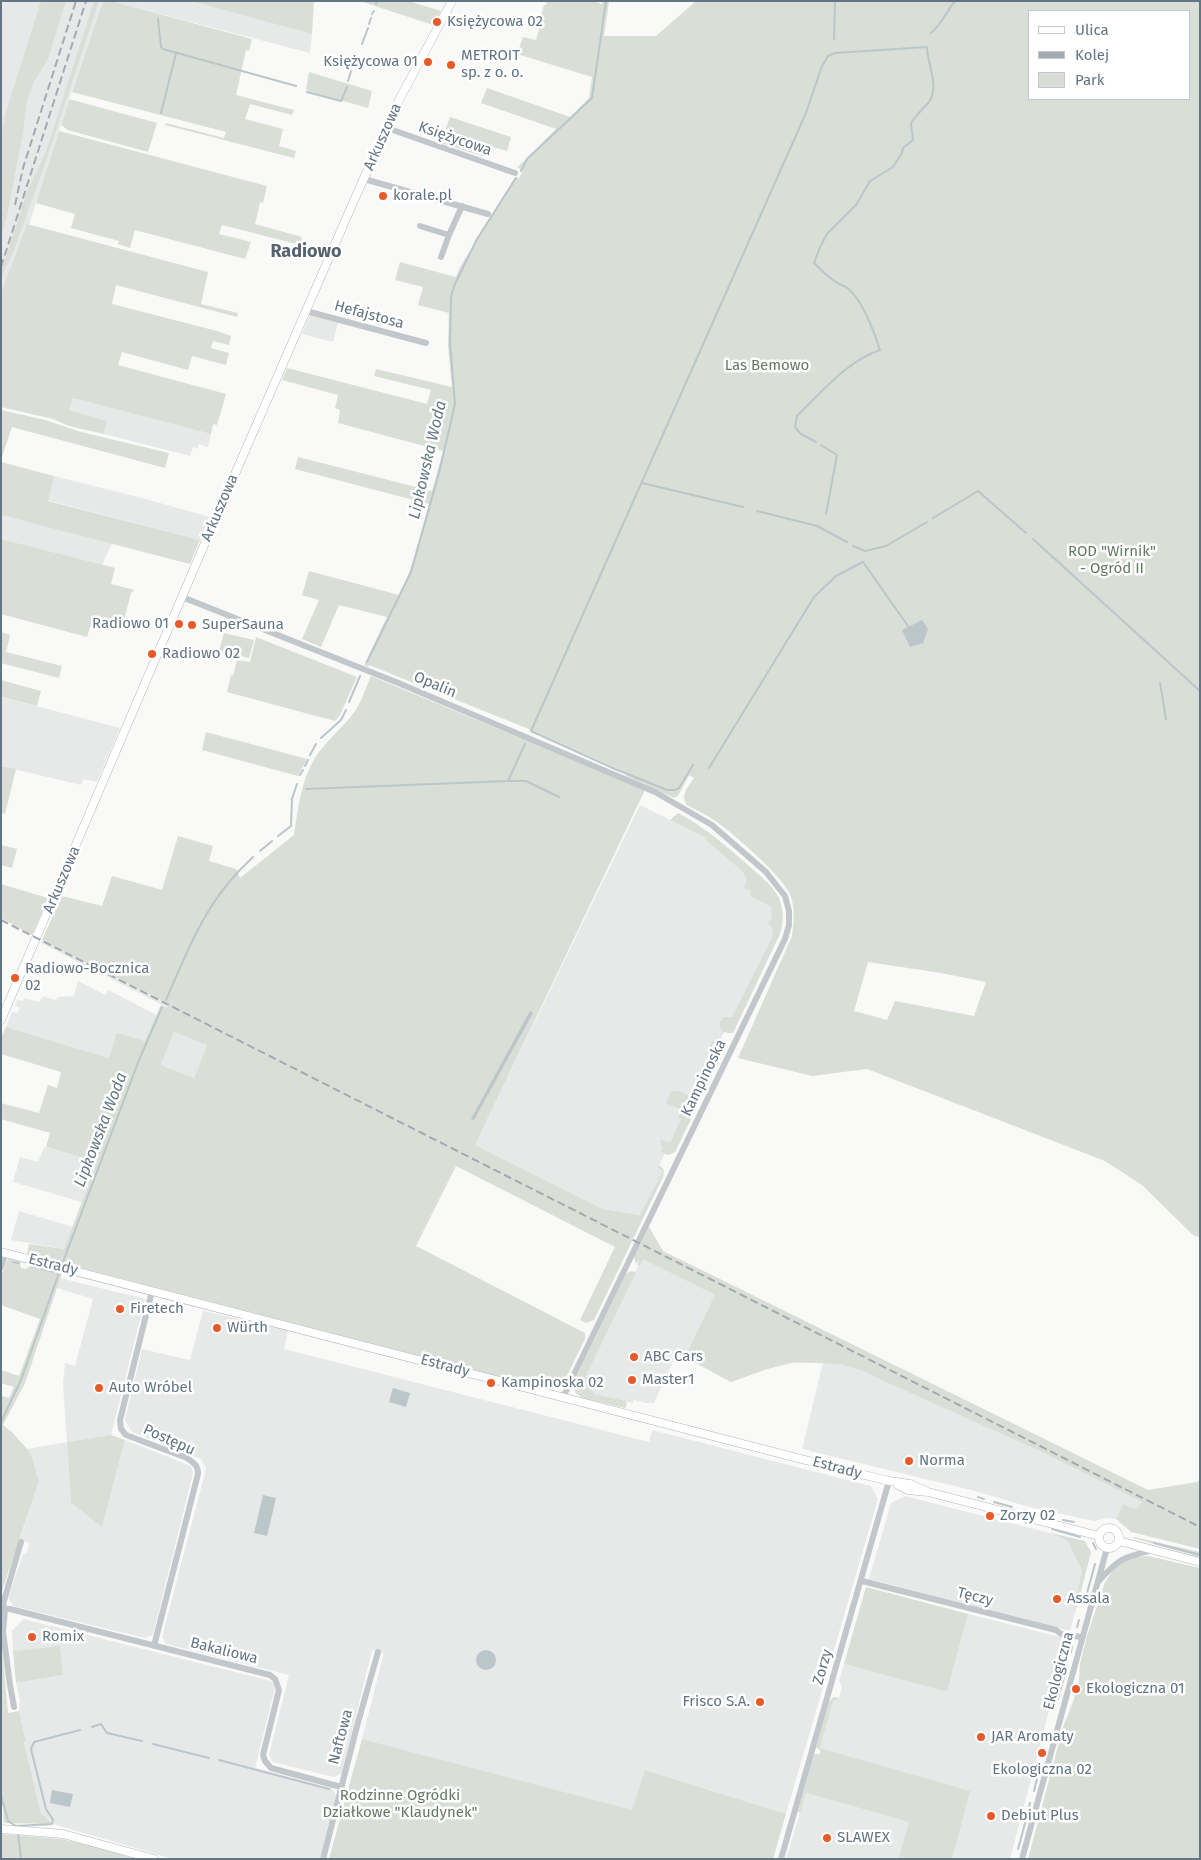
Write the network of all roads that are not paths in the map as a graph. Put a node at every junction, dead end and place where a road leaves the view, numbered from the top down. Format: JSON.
{"nodes":[{"id":1,"x":452,"y":1,"type":"edge"},
{"id":2,"x":387,"y":128,"type":"junction"},
{"id":3,"x":515,"y":173,"type":"dead end"},
{"id":4,"x":364,"y":179,"type":"junction"},
{"id":5,"x":462,"y":206,"type":"junction"},
{"id":6,"x":488,"y":214,"type":"dead end"},
{"id":7,"x":420,"y":226,"type":"dead end"},
{"id":8,"x":449,"y":234,"type":"junction"},
{"id":9,"x":441,"y":257,"type":"dead end"},
{"id":10,"x":306,"y":312,"type":"junction"},
{"id":11,"x":426,"y":343,"type":"dead end"},
{"id":12,"x":182,"y":597,"type":"junction"},
{"id":13,"x":676,"y":804,"type":"joint"},
{"id":14,"x":1,"y":1020,"type":"edge"},
{"id":15,"x":4,"y":1253,"type":"edge"},
{"id":16,"x":1,"y":1267,"type":"edge"},
{"id":17,"x":152,"y":1291,"type":"junction"},
{"id":18,"x":563,"y":1397,"type":"junction"},
{"id":19,"x":889,"y":1481,"type":"junction"},
{"id":20,"x":1099,"y":1536,"type":"junction"},
{"id":21,"x":1119,"y":1541,"type":"junction"},
{"id":22,"x":21,"y":1542,"type":"dead end"},
{"id":23,"x":1107,"y":1548,"type":"junction"},
{"id":24,"x":1154,"y":1550,"type":"junction"},
{"id":25,"x":1200,"y":1562,"type":"edge"},
{"id":26,"x":862,"y":1581,"type":"junction"},
{"id":27,"x":1097,"y":1583,"type":"junction"},
{"id":28,"x":4,"y":1609,"type":"junction"},
{"id":29,"x":1081,"y":1637,"type":"junction"},
{"id":30,"x":154,"y":1646,"type":"junction"},
{"id":31,"x":378,"y":1652,"type":"dead end"},
{"id":32,"x":14,"y":1707,"type":"dead end"},
{"id":33,"x":341,"y":1787,"type":"junction"},
{"id":34,"x":1,"y":1829,"type":"edge"},
{"id":35,"x":140,"y":1857,"type":"edge"},
{"id":36,"x":154,"y":1859,"type":"edge"},
{"id":37,"x":323,"y":1859,"type":"edge"},
{"id":38,"x":781,"y":1859,"type":"edge"},
{"id":39,"x":1022,"y":1859,"type":"edge"}],
"edges":[{"from":1,"to":2,"type":"main road","name":"Arkuszowa"},
{"from":2,"to":3,"type":"street","name":"Księżycowa"},
{"from":2,"to":4,"type":"main road","name":"Arkuszowa"},
{"from":4,"to":5,"type":"street"},
{"from":4,"to":10,"type":"main road","name":"Arkuszowa"},
{"from":5,"to":6,"type":"street"},
{"from":5,"to":8,"type":"street"},
{"from":7,"to":8,"type":"street"},
{"from":8,"to":9,"type":"street"},
{"from":10,"to":11,"type":"street","name":"Hefajstosa"},
{"from":10,"to":12,"type":"main road","name":"Arkuszowa"},
{"from":12,"to":13,"type":"street","name":"Opalin"},
{"from":12,"to":14,"type":"main road","name":"Arkuszowa"},
{"from":13,"to":18,"type":"street","name":"Kampinoska"},
{"from":15,"to":16,"type":"street"},
{"from":15,"to":17,"type":"main road","name":"Estrady"},
{"from":17,"to":18,"type":"main road","name":"Estrady"},
{"from":17,"to":30,"type":"street","name":"Postępu"},
{"from":18,"to":19,"type":"main road","name":"Estrady"},
{"from":19,"to":20,"type":"main road","name":"Estrady"},
{"from":19,"to":26,"type":"street","name":"Zorzy"},
{"from":20,"to":21,"type":"main road"},
{"from":20,"to":23,"type":"main road"},
{"from":21,"to":23,"type":"main road"},
{"from":21,"to":24,"type":"main road"},
{"from":22,"to":28,"type":"street"},
{"from":23,"to":27,"type":"street","name":"Ekologiczna"},
{"from":24,"to":25,"type":"main road"},
{"from":24,"to":27,"type":"street"},
{"from":26,"to":29,"type":"street","name":"Tęczy"},
{"from":26,"to":38,"type":"street","name":"Zorzy"},
{"from":27,"to":29,"type":"street","name":"Ekologiczna"},
{"from":28,"to":30,"type":"street","name":"Bakaliowa"},
{"from":28,"to":32,"type":"street"},
{"from":29,"to":39,"type":"street","name":"Ekologiczna"},
{"from":30,"to":33,"type":"street","name":"Bakaliowa"},
{"from":31,"to":33,"type":"street","name":"Naftowa"},
{"from":33,"to":37,"type":"street","name":"Naftowa"},
{"from":34,"to":35,"type":"main road"},
{"from":35,"to":36,"type":"main road"}]}
